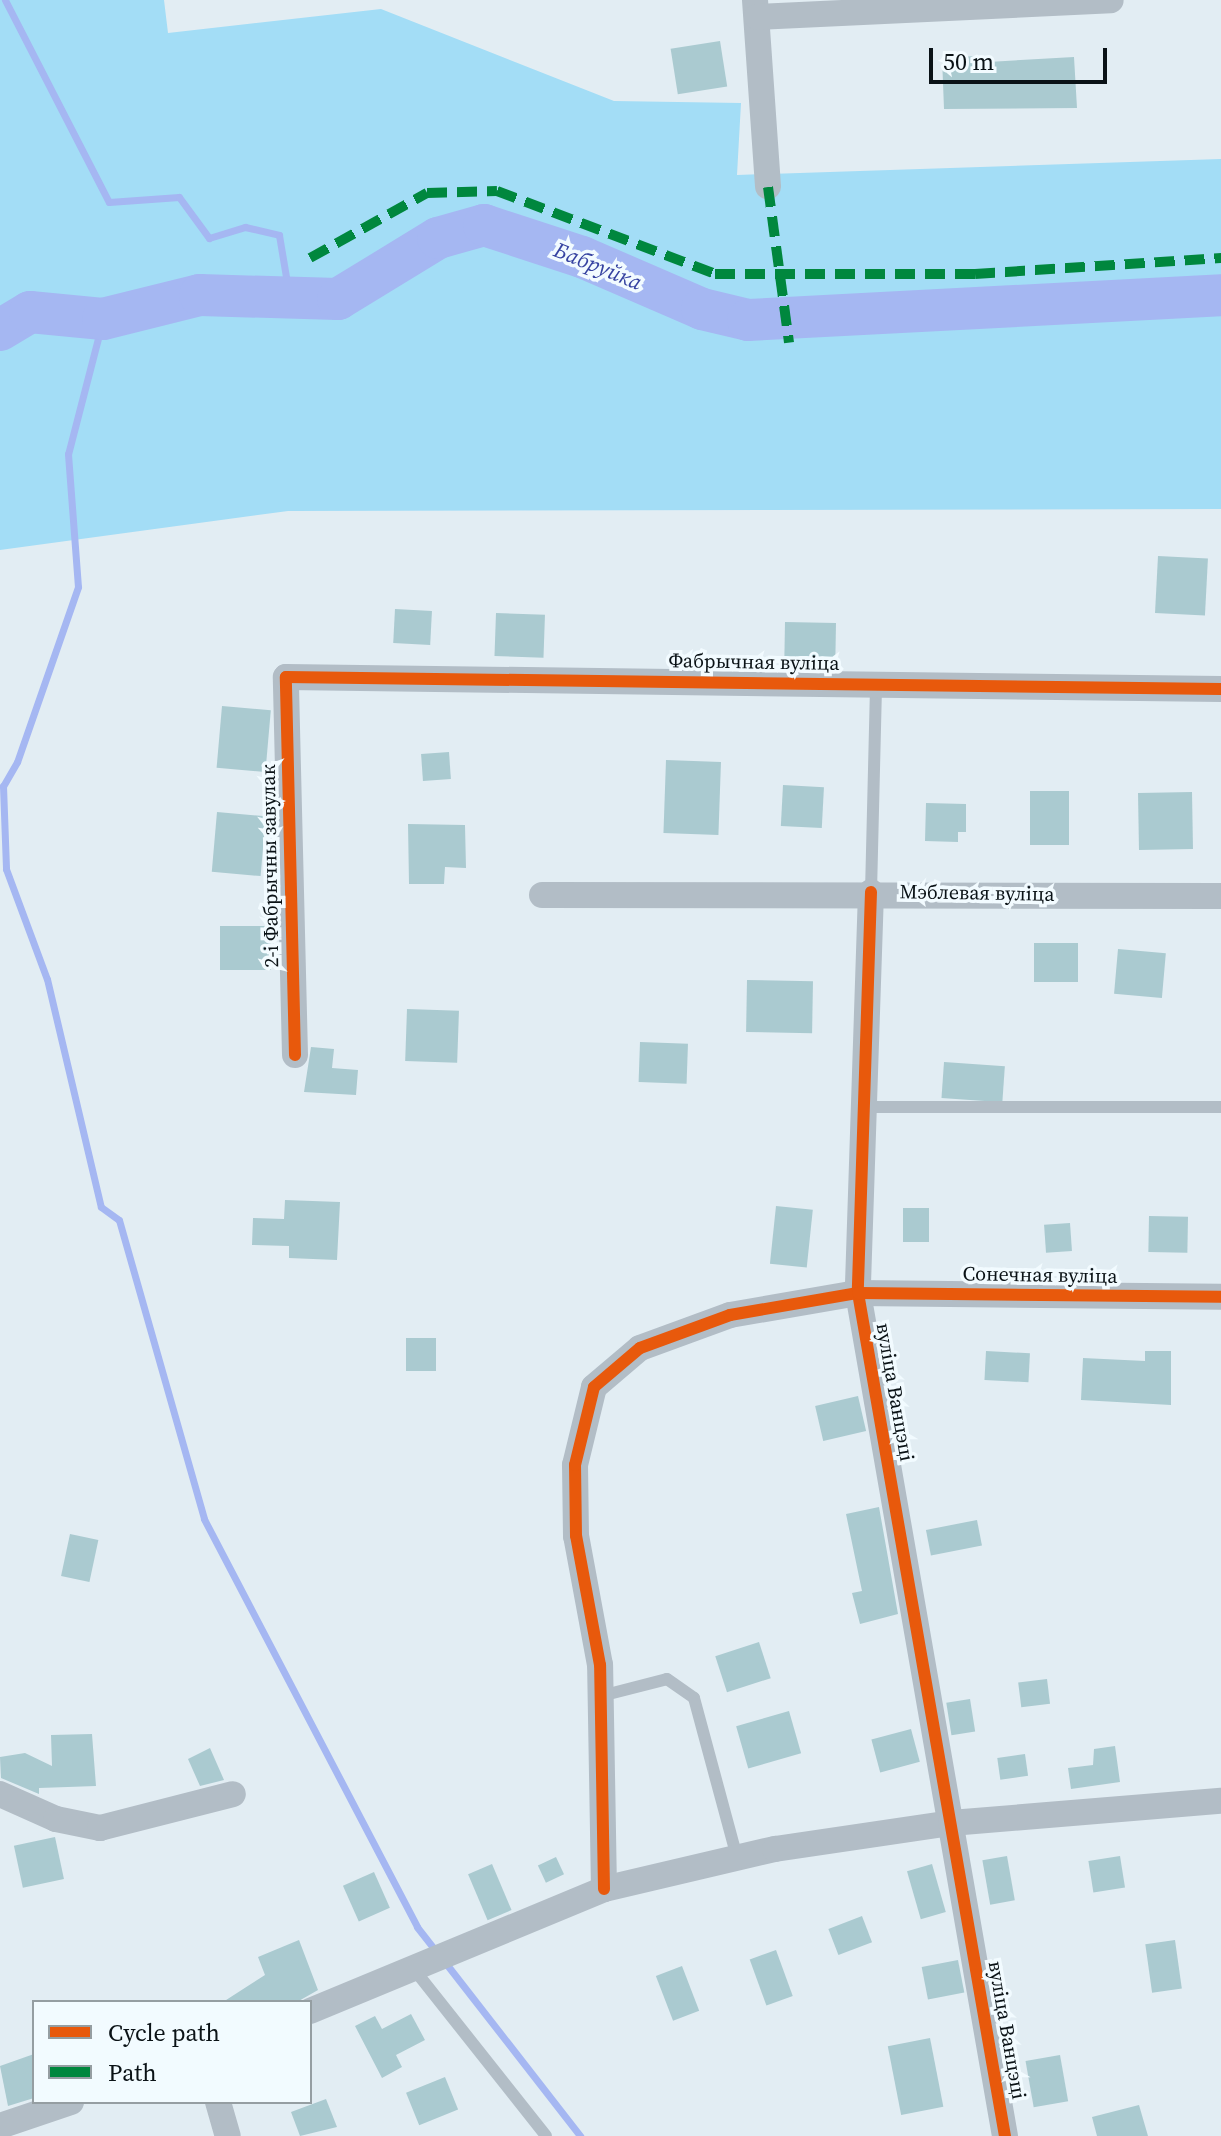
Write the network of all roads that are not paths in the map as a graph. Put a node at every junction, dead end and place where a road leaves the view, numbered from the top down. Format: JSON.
{"nodes":[{"id":1,"x":1111,"y":0,"type":"edge"},
{"id":2,"x":756,"y":8,"type":"edge"},
{"id":3,"x":768,"y":187,"type":"dead end"},
{"id":4,"x":286,"y":677,"type":"joint"},
{"id":5,"x":876,"y":684,"type":"junction"},
{"id":6,"x":1221,"y":689,"type":"edge"},
{"id":7,"x":871,"y":892,"type":"junction"},
{"id":8,"x":542,"y":895,"type":"dead end"},
{"id":9,"x":1221,"y":896,"type":"edge"},
{"id":10,"x":295,"y":1055,"type":"dead end"},
{"id":11,"x":864,"y":1107,"type":"junction"},
{"id":12,"x":1221,"y":1107,"type":"edge"},
{"id":13,"x":858,"y":1293,"type":"junction"},
{"id":14,"x":1221,"y":1297,"type":"edge"},
{"id":15,"x":601,"y":1696,"type":"junction"},
{"id":16,"x":0,"y":1794,"type":"edge"},
{"id":17,"x":233,"y":1794,"type":"dead end"},
{"id":18,"x":1221,"y":1801,"type":"edge"},
{"id":19,"x":951,"y":1823,"type":"junction"},
{"id":20,"x":737,"y":1857,"type":"junction"},
{"id":21,"x":604,"y":1889,"type":"junction"},
{"id":22,"x":419,"y":1966,"type":"junction"},
{"id":23,"x":312,"y":2010,"type":"edge"},
{"id":24,"x":65,"y":2104,"type":"edge"},
{"id":25,"x":219,"y":2104,"type":"edge"},
{"id":26,"x":0,"y":2126,"type":"edge"},
{"id":27,"x":228,"y":2136,"type":"edge"},
{"id":28,"x":546,"y":2136,"type":"edge"},
{"id":29,"x":1005,"y":2136,"type":"edge"}],
"edges":[{"from":1,"to":2,"type":"street"},
{"from":2,"to":3,"type":"street"},
{"from":4,"to":5,"type":"street","name":"Фабрычная вуліца"},
{"from":4,"to":10,"type":"street","name":"2-і Фабрычны завулак"},
{"from":5,"to":6,"type":"street","name":"Фабрычная вуліца"},
{"from":5,"to":7,"type":"lane"},
{"from":7,"to":8,"type":"street","name":"Мэблевая вуліца"},
{"from":7,"to":9,"type":"street","name":"Мэблевая вуліца"},
{"from":7,"to":11,"type":"street","name":"вуліца Ванцэці"},
{"from":11,"to":12,"type":"lane"},
{"from":11,"to":13,"type":"street","name":"вуліца Ванцэці"},
{"from":13,"to":14,"type":"street","name":"Сонечная вуліца"},
{"from":13,"to":15,"type":"street"},
{"from":13,"to":19,"type":"street","name":"вуліца Ванцэці"},
{"from":15,"to":20,"type":"lane"},
{"from":15,"to":21,"type":"street"},
{"from":16,"to":17,"type":"street"},
{"from":18,"to":19,"type":"street"},
{"from":19,"to":20,"type":"street"},
{"from":19,"to":29,"type":"street","name":"вуліца Ванцэці"},
{"from":20,"to":21,"type":"street"},
{"from":21,"to":22,"type":"street"},
{"from":22,"to":23,"type":"street"},
{"from":22,"to":28,"type":"lane"},
{"from":24,"to":26,"type":"street"},
{"from":25,"to":27,"type":"street"}]}
